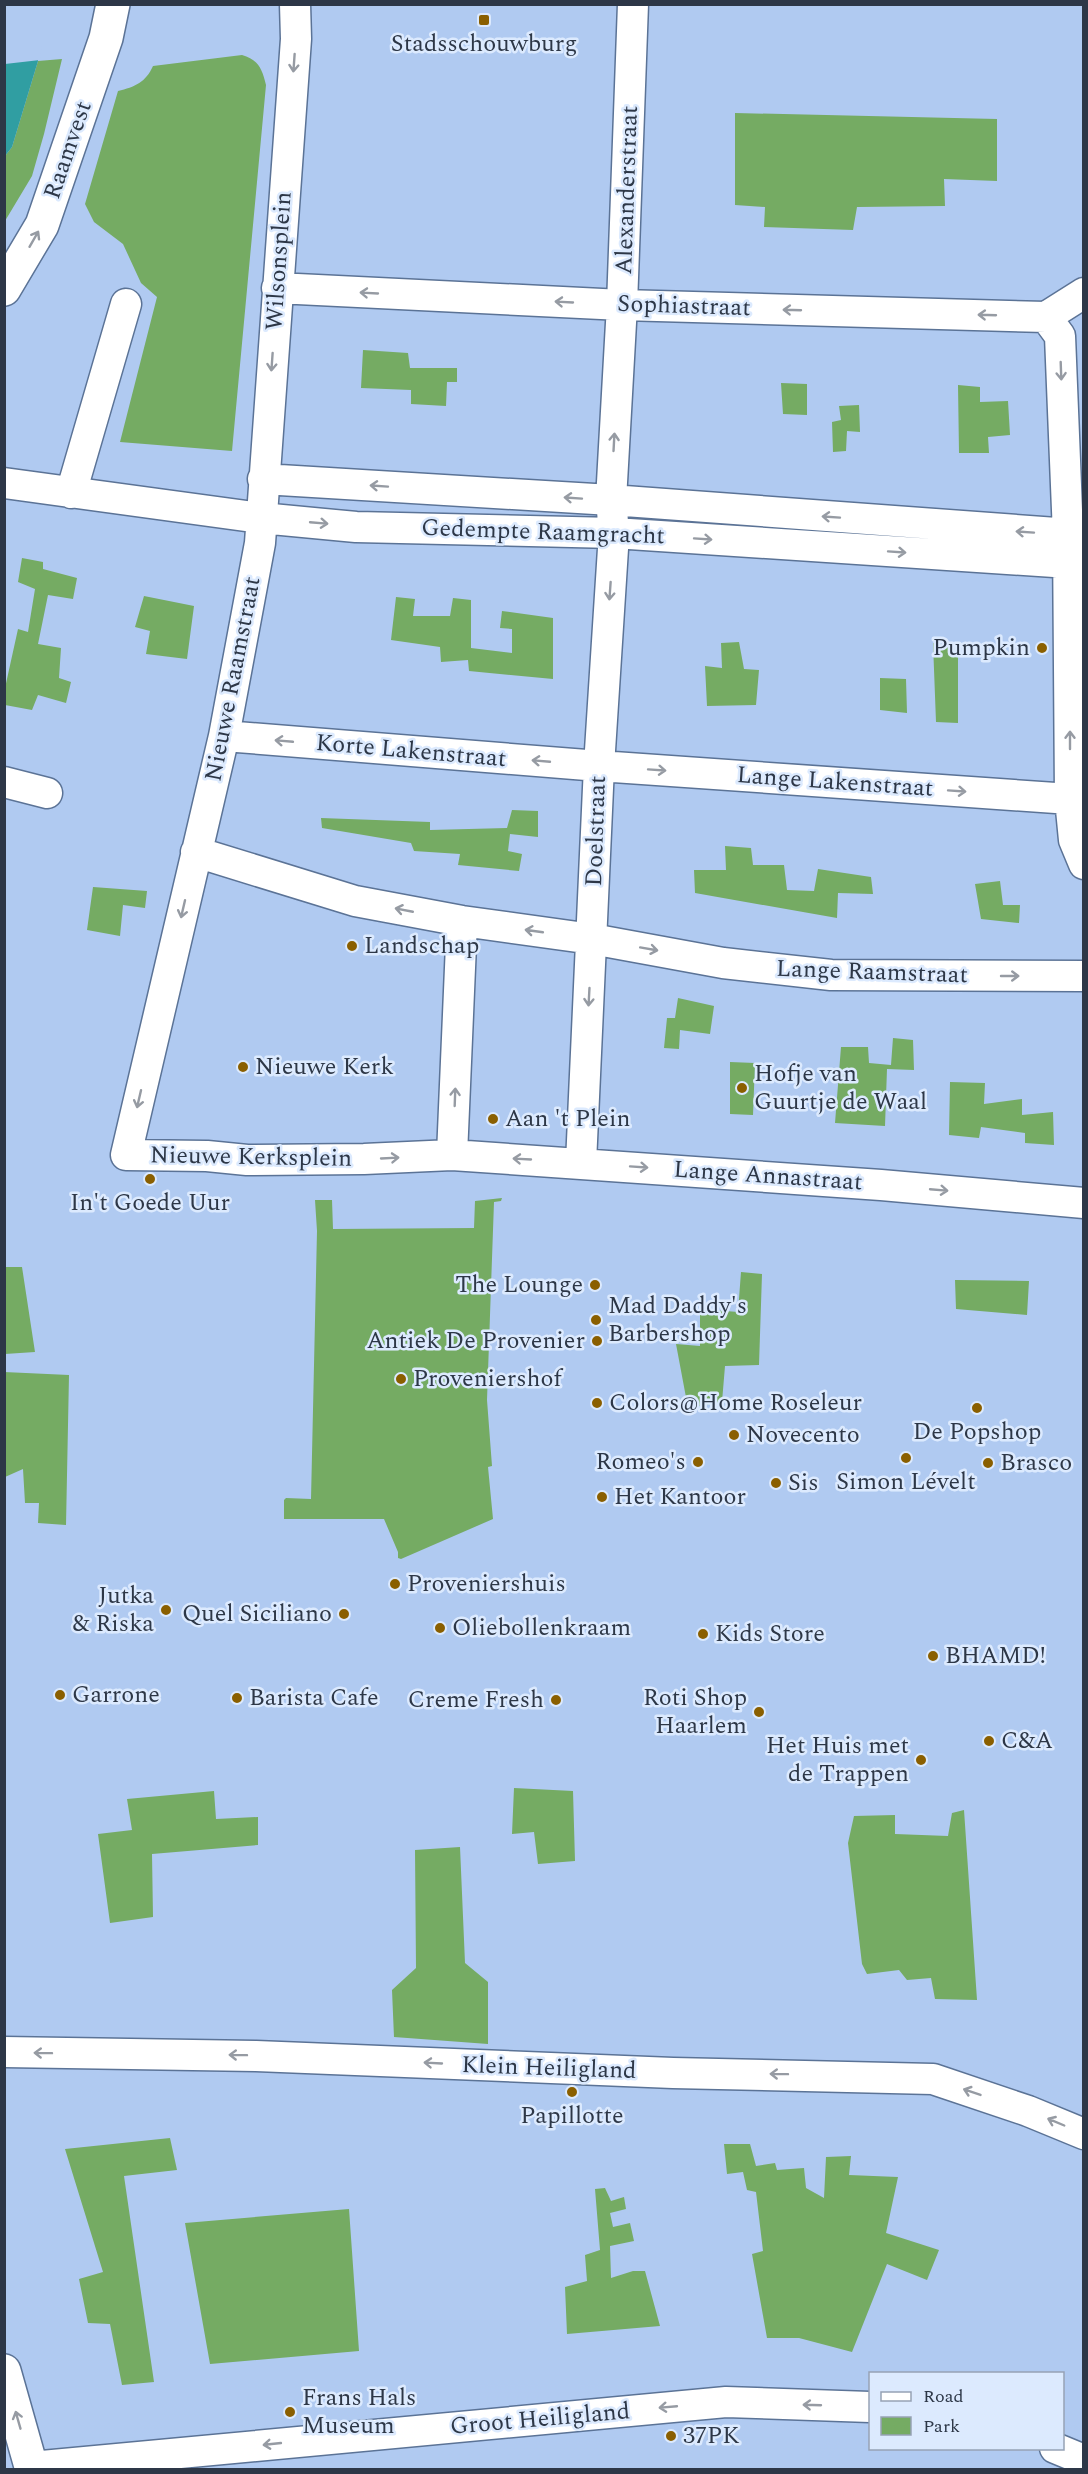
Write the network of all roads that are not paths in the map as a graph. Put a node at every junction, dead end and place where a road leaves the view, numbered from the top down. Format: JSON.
{"nodes":[{"id":1,"x":113,"y":4,"type":"edge"},
{"id":2,"x":295,"y":4,"type":"edge"},
{"id":3,"x":633,"y":4,"type":"edge"},
{"id":4,"x":277,"y":288,"type":"junction"},
{"id":5,"x":4,"y":289,"type":"edge"},
{"id":6,"x":1083,"y":293,"type":"edge"},
{"id":7,"x":126,"y":304,"type":"dead end"},
{"id":8,"x":622,"y":305,"type":"junction"},
{"id":9,"x":1046,"y":317,"type":"junction"},
{"id":10,"x":263,"y":479,"type":"junction"},
{"id":11,"x":4,"y":483,"type":"edge"},
{"id":12,"x":71,"y":493,"type":"junction"},
{"id":13,"x":611,"y":500,"type":"junction"},
{"id":14,"x":261,"y":518,"type":"junction"},
{"id":15,"x":614,"y":533,"type":"junction"},
{"id":16,"x":1076,"y":550,"type":"edge"},
{"id":17,"x":224,"y":736,"type":"junction"},
{"id":18,"x":599,"y":766,"type":"junction"},
{"id":19,"x":4,"y":782,"type":"edge"},
{"id":20,"x":47,"y":793,"type":"dead end"},
{"id":21,"x":1070,"y":799,"type":"junction"},
{"id":22,"x":198,"y":845,"type":"junction"},
{"id":23,"x":1083,"y":864,"type":"edge"},
{"id":24,"x":462,"y":921,"type":"junction"},
{"id":25,"x":592,"y":939,"type":"junction"},
{"id":26,"x":1083,"y":976,"type":"edge"},
{"id":27,"x":452,"y":1155,"type":"junction"},
{"id":28,"x":581,"y":1163,"type":"junction"},
{"id":29,"x":1083,"y":1203,"type":"edge"},
{"id":30,"x":4,"y":2052,"type":"edge"},
{"id":31,"x":1083,"y":2134,"type":"edge"},
{"id":32,"x":4,"y":2371,"type":"edge"},
{"id":33,"x":869,"y":2407,"type":"edge"},
{"id":34,"x":1060,"y":2450,"type":"edge"},
{"id":35,"x":1083,"y":2460,"type":"edge"},
{"id":36,"x":32,"y":2468,"type":"edge"}],
"edges":[{"from":5,"to":1,"type":"street","name":"Raamvest","one_way":true},
{"from":2,"to":4,"type":"street","name":"Wilsonsplein","one_way":true},
{"from":3,"to":8,"type":"street","name":"Alexanderstraat"},
{"from":8,"to":4,"type":"street","name":"Sophiastraat","one_way":true},
{"from":4,"to":10,"type":"street","name":"Wilsonsplein","one_way":true},
{"from":6,"to":9,"type":"street"},
{"from":7,"to":12,"type":"street"},
{"from":9,"to":8,"type":"street","name":"Sophiastraat","one_way":true},
{"from":13,"to":8,"type":"street","name":"Alexanderstraat","one_way":true},
{"from":9,"to":16,"type":"street","one_way":true},
{"from":13,"to":10,"type":"street","name":"Gedempte Raamgracht","one_way":true},
{"from":10,"to":14,"type":"street","name":"Wilsonsplein"},
{"from":11,"to":12,"type":"street","name":"Gedempte Raamgracht"},
{"from":12,"to":14,"type":"street","name":"Gedempte Raamgracht"},
{"from":13,"to":15,"type":"street","name":"Doelstraat"},
{"from":16,"to":13,"type":"street","name":"Gedempte Raamgracht","one_way":true},
{"from":14,"to":15,"type":"street","name":"Gedempte Raamgracht","one_way":true},
{"from":14,"to":17,"type":"street","name":"Nieuwe Raamstraat"},
{"from":15,"to":16,"type":"street","name":"Gedempte Raamgracht","one_way":true},
{"from":15,"to":18,"type":"street","name":"Doelstraat","one_way":true},
{"from":21,"to":16,"type":"street","one_way":true},
{"from":18,"to":17,"type":"street","name":"Korte Lakenstraat","one_way":true},
{"from":17,"to":22,"type":"street","name":"Nieuwe Raamstraat"},
{"from":18,"to":21,"type":"street","name":"Lange Lakenstraat","one_way":true},
{"from":18,"to":25,"type":"street","name":"Doelstraat"},
{"from":19,"to":20,"type":"street"},
{"from":21,"to":23,"type":"street"},
{"from":24,"to":22,"type":"street","one_way":true},
{"from":22,"to":27,"type":"street","name":"Nieuwe Kerksplein","one_way":true},
{"from":25,"to":24,"type":"street","one_way":true},
{"from":27,"to":24,"type":"street","one_way":true},
{"from":25,"to":26,"type":"street","name":"Lange Raamstraat","one_way":true},
{"from":25,"to":28,"type":"street","name":"Doelstraat","one_way":true},
{"from":28,"to":27,"type":"street","name":"Lange Annastraat","one_way":true},
{"from":28,"to":29,"type":"street","name":"Lange Annastraat","one_way":true},
{"from":31,"to":30,"type":"street","name":"Klein Heiligland","one_way":true},
{"from":36,"to":32,"type":"street","one_way":true},
{"from":33,"to":36,"type":"street","name":"Groot Heiligland","one_way":true},
{"from":34,"to":35,"type":"street"}]}
